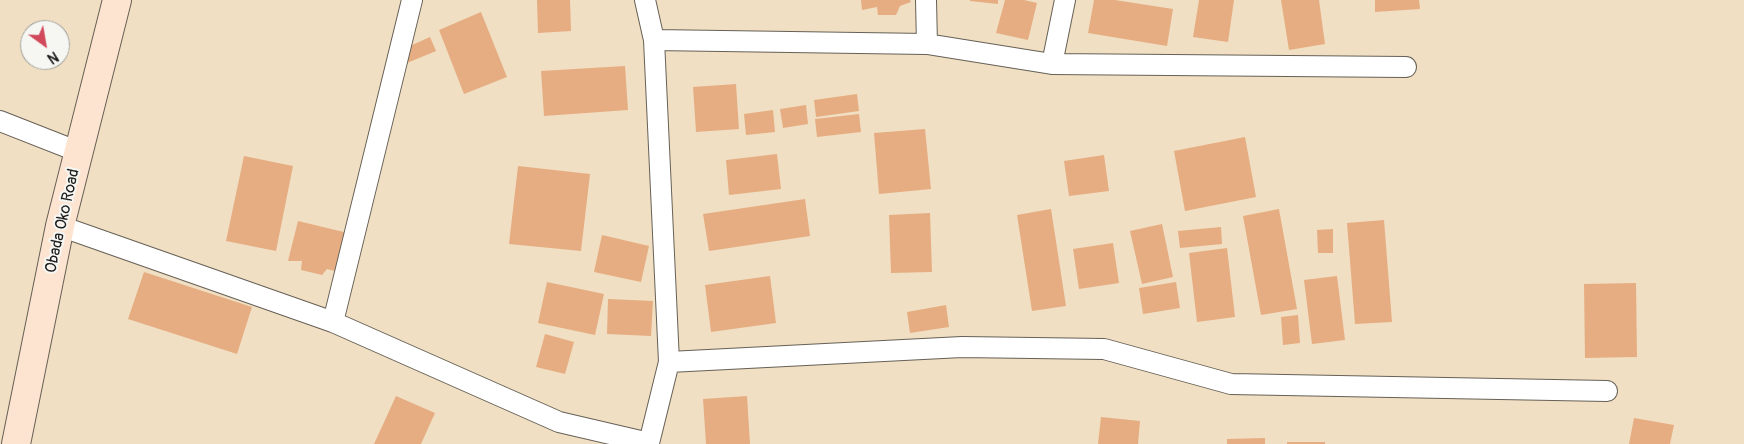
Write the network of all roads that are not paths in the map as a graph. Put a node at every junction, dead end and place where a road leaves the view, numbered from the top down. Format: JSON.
{"nodes":[{"id":1,"x":117,"y":0,"type":"edge"},
{"id":2,"x":412,"y":0,"type":"edge"},
{"id":3,"x":645,"y":0,"type":"edge"},
{"id":4,"x":926,"y":0,"type":"edge"},
{"id":5,"x":1065,"y":0,"type":"edge"},
{"id":6,"x":654,"y":40,"type":"junction"},
{"id":7,"x":927,"y":44,"type":"junction"},
{"id":8,"x":1052,"y":64,"type":"junction"},
{"id":9,"x":1406,"y":66,"type":"dead end"},
{"id":10,"x":0,"y":121,"type":"edge"},
{"id":11,"x":79,"y":152,"type":"junction"},
{"id":12,"x":60,"y":226,"type":"junction"},
{"id":13,"x":332,"y":322,"type":"junction"},
{"id":14,"x":669,"y":362,"type":"junction"},
{"id":15,"x":1607,"y":391,"type":"dead end"},
{"id":16,"x":649,"y":443,"type":"edge"},
{"id":17,"x":16,"y":444,"type":"edge"}],
"edges":[{"from":1,"to":11,"type":"main road","name":"Obada Oko Road"},
{"from":2,"to":13,"type":"street"},
{"from":3,"to":6,"type":"street"},
{"from":4,"to":7,"type":"street"},
{"from":5,"to":8,"type":"street"},
{"from":6,"to":7,"type":"street"},
{"from":6,"to":14,"type":"street"},
{"from":7,"to":8,"type":"street"},
{"from":8,"to":9,"type":"street"},
{"from":10,"to":11,"type":"street"},
{"from":11,"to":12,"type":"main road","name":"Obada Oko Road"},
{"from":12,"to":13,"type":"street"},
{"from":12,"to":17,"type":"main road","name":"Obada Oko Road"},
{"from":13,"to":16,"type":"street"},
{"from":14,"to":15,"type":"street"},
{"from":14,"to":16,"type":"street"}]}
